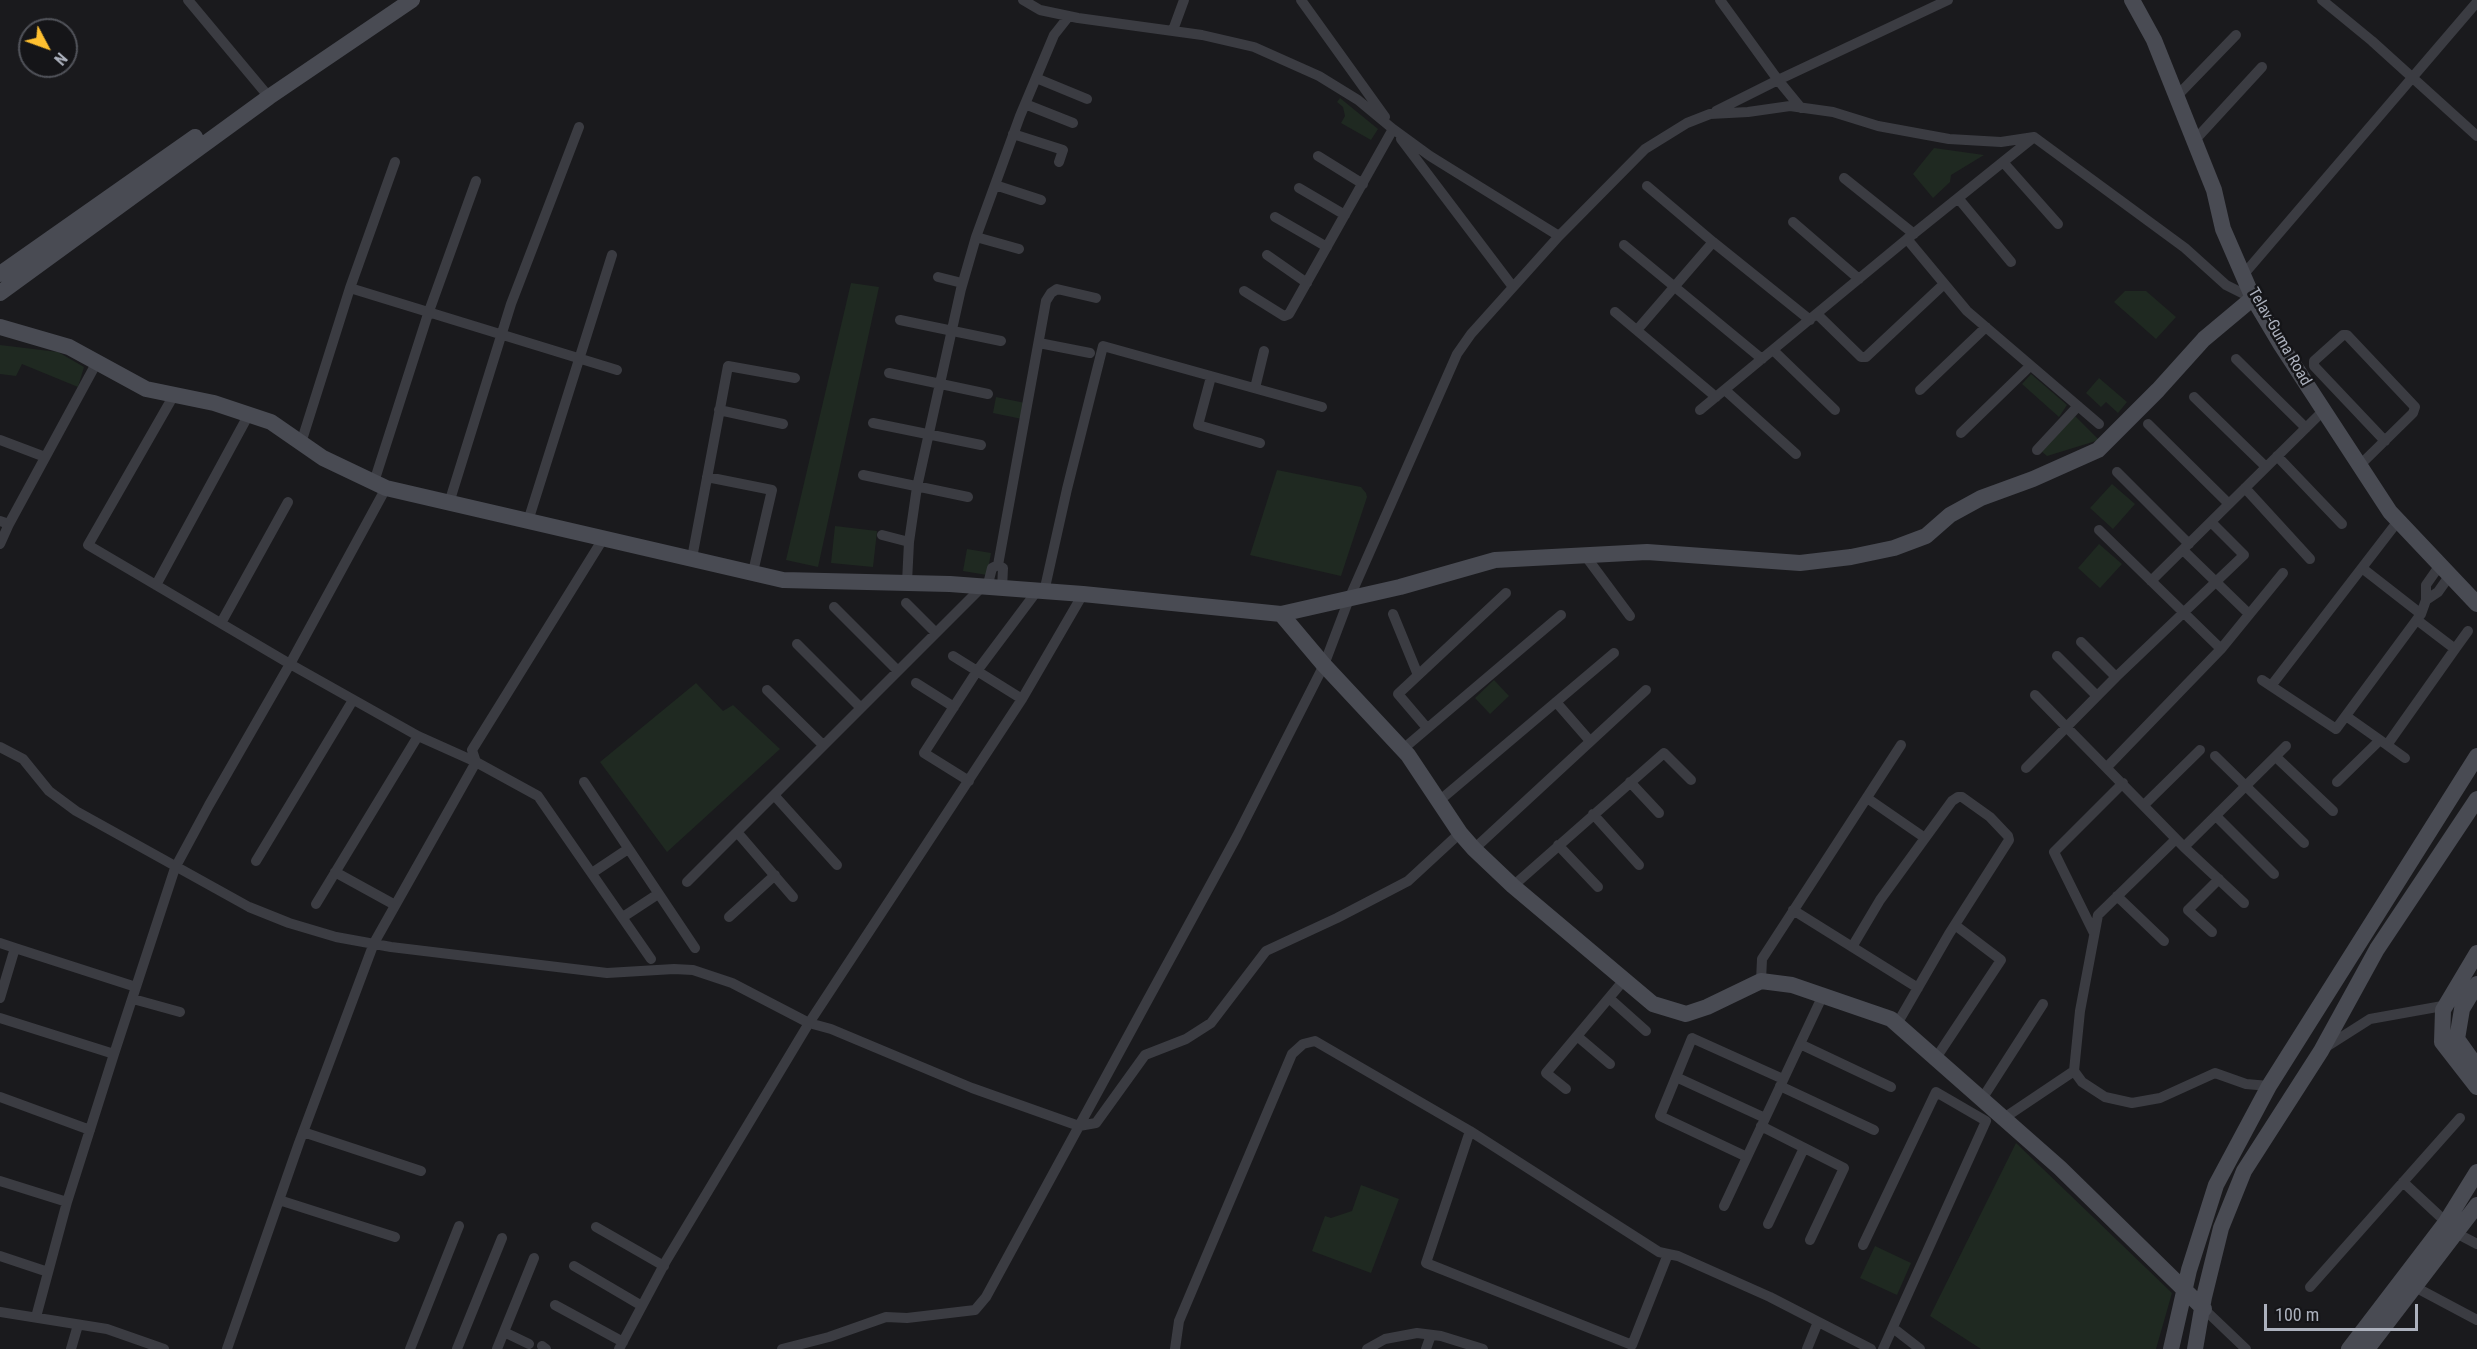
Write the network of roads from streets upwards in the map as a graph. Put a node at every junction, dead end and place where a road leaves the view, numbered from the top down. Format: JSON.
{"nodes":[{"id":1,"x":188,"y":0,"type":"edge"},
{"id":2,"x":395,"y":0,"type":"edge"},
{"id":3,"x":412,"y":0,"type":"edge"},
{"id":4,"x":1023,"y":0,"type":"edge"},
{"id":5,"x":1184,"y":0,"type":"edge"},
{"id":6,"x":1301,"y":0,"type":"edge"},
{"id":7,"x":1720,"y":0,"type":"edge"},
{"id":8,"x":1948,"y":0,"type":"edge"},
{"id":9,"x":2132,"y":0,"type":"edge"},
{"id":10,"x":2322,"y":0,"type":"edge"},
{"id":11,"x":2477,"y":2,"type":"edge"},
{"id":12,"x":1069,"y":16,"type":"junction"},
{"id":13,"x":1173,"y":30,"type":"junction"},
{"id":14,"x":2236,"y":35,"type":"dead end"},
{"id":15,"x":2262,"y":67,"type":"dead end"},
{"id":16,"x":1036,"y":78,"type":"junction"},
{"id":17,"x":2411,"y":78,"type":"junction"},
{"id":18,"x":1778,"y":80,"type":"junction"},
{"id":19,"x":266,"y":94,"type":"junction"},
{"id":20,"x":2176,"y":97,"type":"junction"},
{"id":21,"x":1087,"y":99,"type":"dead end"},
{"id":22,"x":1025,"y":104,"type":"junction"},
{"id":23,"x":1801,"y":108,"type":"junction"},
{"id":24,"x":1710,"y":114,"type":"junction"},
{"id":25,"x":1073,"y":123,"type":"dead end"},
{"id":26,"x":579,"y":126,"type":"dead end"},
{"id":27,"x":1393,"y":129,"type":"junction"},
{"id":28,"x":1013,"y":134,"type":"junction"},
{"id":29,"x":2477,"y":136,"type":"edge"},
{"id":30,"x":2034,"y":137,"type":"junction"},
{"id":31,"x":2194,"y":141,"type":"junction"},
{"id":32,"x":1317,"y":156,"type":"dead end"},
{"id":33,"x":395,"y":162,"type":"dead end"},
{"id":34,"x":1059,"y":162,"type":"dead end"},
{"id":35,"x":2003,"y":162,"type":"junction"},
{"id":36,"x":1844,"y":178,"type":"dead end"},
{"id":37,"x":476,"y":181,"type":"dead end"},
{"id":38,"x":1362,"y":184,"type":"junction"},
{"id":39,"x":995,"y":185,"type":"junction"},
{"id":40,"x":1647,"y":186,"type":"dead end"},
{"id":41,"x":1299,"y":188,"type":"dead end"},
{"id":42,"x":1958,"y":198,"type":"junction"},
{"id":43,"x":1041,"y":200,"type":"dead end"},
{"id":44,"x":1345,"y":215,"type":"junction"},
{"id":45,"x":1275,"y":217,"type":"dead end"},
{"id":46,"x":1793,"y":222,"type":"dead end"},
{"id":47,"x":2058,"y":224,"type":"dead end"},
{"id":48,"x":1559,"y":236,"type":"junction"},
{"id":49,"x":976,"y":237,"type":"junction"},
{"id":50,"x":1911,"y":237,"type":"junction"},
{"id":51,"x":1713,"y":242,"type":"junction"},
{"id":52,"x":1624,"y":245,"type":"dead end"},
{"id":53,"x":1327,"y":248,"type":"junction"},
{"id":54,"x":1018,"y":249,"type":"dead end"},
{"id":55,"x":612,"y":255,"type":"dead end"},
{"id":56,"x":1267,"y":255,"type":"dead end"},
{"id":57,"x":2011,"y":262,"type":"dead end"},
{"id":58,"x":0,"y":274,"type":"edge"},
{"id":59,"x":2244,"y":274,"type":"junction"},
{"id":60,"x":938,"y":277,"type":"dead end"},
{"id":61,"x":1859,"y":279,"type":"junction"},
{"id":62,"x":962,"y":283,"type":"junction"},
{"id":63,"x":1307,"y":283,"type":"junction"},
{"id":64,"x":1944,"y":284,"type":"junction"},
{"id":65,"x":1513,"y":287,"type":"junction"},
{"id":66,"x":1675,"y":287,"type":"junction"},
{"id":67,"x":350,"y":288,"type":"junction"},
{"id":68,"x":1244,"y":291,"type":"dead end"},
{"id":69,"x":0,"y":293,"type":"edge"},
{"id":70,"x":1096,"y":298,"type":"dead end"},
{"id":71,"x":2253,"y":298,"type":"junction"},
{"id":72,"x":1615,"y":312,"type":"dead end"},
{"id":73,"x":428,"y":314,"type":"junction"},
{"id":74,"x":1813,"y":317,"type":"junction"},
{"id":75,"x":900,"y":320,"type":"dead end"},
{"id":76,"x":0,"y":327,"type":"edge"},
{"id":77,"x":1986,"y":327,"type":"junction"},
{"id":78,"x":1637,"y":330,"type":"junction"},
{"id":79,"x":951,"y":331,"type":"junction"},
{"id":80,"x":501,"y":336,"type":"junction"},
{"id":81,"x":1001,"y":341,"type":"dead end"},
{"id":82,"x":1038,"y":343,"type":"junction"},
{"id":83,"x":1773,"y":350,"type":"junction"},
{"id":84,"x":1264,"y":351,"type":"dead end"},
{"id":85,"x":1090,"y":353,"type":"dead end"},
{"id":86,"x":1762,"y":359,"type":"junction"},
{"id":87,"x":2236,"y":359,"type":"dead end"},
{"id":88,"x":579,"y":360,"type":"junction"},
{"id":89,"x":97,"y":362,"type":"junction"},
{"id":90,"x":2030,"y":366,"type":"junction"},
{"id":91,"x":617,"y":370,"type":"dead end"},
{"id":92,"x":889,"y":373,"type":"dead end"},
{"id":93,"x":1210,"y":377,"type":"junction"},
{"id":94,"x":795,"y":378,"type":"dead end"},
{"id":95,"x":939,"y":383,"type":"junction"},
{"id":96,"x":1255,"y":388,"type":"junction"},
{"id":97,"x":1920,"y":390,"type":"dead end"},
{"id":98,"x":1720,"y":393,"type":"junction"},
{"id":99,"x":988,"y":394,"type":"dead end"},
{"id":100,"x":174,"y":395,"type":"junction"},
{"id":101,"x":2194,"y":397,"type":"dead end"},
{"id":102,"x":2078,"y":406,"type":"junction"},
{"id":103,"x":1322,"y":407,"type":"dead end"},
{"id":104,"x":719,"y":410,"type":"junction"},
{"id":105,"x":1700,"y":410,"type":"dead end"},
{"id":106,"x":1835,"y":410,"type":"dead end"},
{"id":107,"x":2324,"y":411,"type":"junction"},
{"id":108,"x":249,"y":414,"type":"junction"},
{"id":109,"x":873,"y":423,"type":"dead end"},
{"id":110,"x":783,"y":424,"type":"dead end"},
{"id":111,"x":2099,"y":424,"type":"dead end"},
{"id":112,"x":2148,"y":424,"type":"dead end"},
{"id":113,"x":2306,"y":428,"type":"junction"},
{"id":114,"x":928,"y":434,"type":"junction"},
{"id":115,"x":1961,"y":434,"type":"dead end"},
{"id":116,"x":0,"y":440,"type":"edge"},
{"id":117,"x":2385,"y":441,"type":"junction"},
{"id":118,"x":301,"y":443,"type":"junction"},
{"id":119,"x":1260,"y":443,"type":"dead end"},
{"id":120,"x":981,"y":446,"type":"dead end"},
{"id":121,"x":2037,"y":450,"type":"dead end"},
{"id":122,"x":1796,"y":454,"type":"dead end"},
{"id":123,"x":2277,"y":456,"type":"junction"},
{"id":124,"x":45,"y":457,"type":"junction"},
{"id":125,"x":2359,"y":466,"type":"junction"},
{"id":126,"x":2266,"y":468,"type":"junction"},
{"id":127,"x":2117,"y":472,"type":"dead end"},
{"id":128,"x":863,"y":475,"type":"dead end"},
{"id":129,"x":707,"y":477,"type":"junction"},
{"id":130,"x":380,"y":485,"type":"junction"},
{"id":131,"x":917,"y":487,"type":"junction"},
{"id":132,"x":2245,"y":488,"type":"junction"},
{"id":133,"x":968,"y":497,"type":"dead end"},
{"id":134,"x":288,"y":502,"type":"dead end"},
{"id":135,"x":449,"y":503,"type":"junction"},
{"id":136,"x":2229,"y":504,"type":"junction"},
{"id":137,"x":528,"y":521,"type":"junction"},
{"id":138,"x":2398,"y":521,"type":"junction"},
{"id":139,"x":4,"y":522,"type":"edge"},
{"id":140,"x":2211,"y":522,"type":"junction"},
{"id":141,"x":2342,"y":524,"type":"dead end"},
{"id":142,"x":2099,"y":530,"type":"dead end"},
{"id":143,"x":882,"y":535,"type":"dead end"},
{"id":144,"x":603,"y":539,"type":"junction"},
{"id":145,"x":909,"y":542,"type":"junction"},
{"id":146,"x":0,"y":544,"type":"edge"},
{"id":147,"x":2186,"y":547,"type":"junction"},
{"id":148,"x":1584,"y":554,"type":"junction"},
{"id":149,"x":692,"y":558,"type":"junction"},
{"id":150,"x":2310,"y":559,"type":"dead end"},
{"id":151,"x":2362,"y":568,"type":"junction"},
{"id":152,"x":2445,"y":570,"type":"junction"},
{"id":153,"x":753,"y":572,"type":"junction"},
{"id":154,"x":2283,"y":573,"type":"dead end"},
{"id":155,"x":2151,"y":581,"type":"junction"},
{"id":156,"x":907,"y":582,"type":"junction"},
{"id":157,"x":2217,"y":583,"type":"junction"},
{"id":158,"x":156,"y":585,"type":"junction"},
{"id":159,"x":990,"y":588,"type":"junction"},
{"id":160,"x":1041,"y":592,"type":"junction"},
{"id":161,"x":1506,"y":593,"type":"dead end"},
{"id":162,"x":1083,"y":594,"type":"junction"},
{"id":163,"x":1349,"y":599,"type":"junction"},
{"id":164,"x":906,"y":603,"type":"dead end"},
{"id":165,"x":2477,"y":604,"type":"edge"},
{"id":166,"x":834,"y":607,"type":"dead end"},
{"id":167,"x":2184,"y":613,"type":"junction"},
{"id":168,"x":1281,"y":614,"type":"junction"},
{"id":169,"x":1393,"y":614,"type":"dead end"},
{"id":170,"x":2249,"y":614,"type":"junction"},
{"id":171,"x":1561,"y":615,"type":"dead end"},
{"id":172,"x":1630,"y":616,"type":"dead end"},
{"id":173,"x":2419,"y":617,"type":"junction"},
{"id":174,"x":221,"y":623,"type":"junction"},
{"id":175,"x":2468,"y":631,"type":"dead end"},
{"id":176,"x":936,"y":633,"type":"junction"},
{"id":177,"x":2081,"y":642,"type":"dead end"},
{"id":178,"x":797,"y":644,"type":"dead end"},
{"id":179,"x":2221,"y":649,"type":"junction"},
{"id":180,"x":2455,"y":649,"type":"junction"},
{"id":181,"x":1614,"y":652,"type":"dead end"},
{"id":182,"x":953,"y":656,"type":"dead end"},
{"id":183,"x":2057,"y":656,"type":"dead end"},
{"id":184,"x":290,"y":664,"type":"junction"},
{"id":185,"x":1324,"y":665,"type":"junction"},
{"id":186,"x":898,"y":671,"type":"junction"},
{"id":187,"x":977,"y":671,"type":"junction"},
{"id":188,"x":1418,"y":675,"type":"junction"},
{"id":189,"x":2116,"y":677,"type":"junction"},
{"id":190,"x":916,"y":683,"type":"dead end"},
{"id":191,"x":767,"y":690,"type":"dead end"},
{"id":192,"x":1646,"y":690,"type":"dead end"},
{"id":193,"x":2035,"y":695,"type":"dead end"},
{"id":194,"x":2097,"y":696,"type":"junction"},
{"id":195,"x":1022,"y":699,"type":"junction"},
{"id":196,"x":353,"y":700,"type":"junction"},
{"id":197,"x":1556,"y":702,"type":"junction"},
{"id":198,"x":954,"y":706,"type":"junction"},
{"id":199,"x":861,"y":708,"type":"junction"},
{"id":200,"x":2346,"y":716,"type":"junction"},
{"id":201,"x":1427,"y":728,"type":"junction"},
{"id":202,"x":2065,"y":728,"type":"junction"},
{"id":203,"x":418,"y":736,"type":"junction"},
{"id":204,"x":1590,"y":741,"type":"junction"},
{"id":205,"x":2384,"y":742,"type":"junction"},
{"id":206,"x":823,"y":745,"type":"junction"},
{"id":207,"x":1901,"y":745,"type":"dead end"},
{"id":208,"x":2286,"y":746,"type":"dead end"},
{"id":209,"x":0,"y":747,"type":"edge"},
{"id":210,"x":1403,"y":749,"type":"junction"},
{"id":211,"x":2200,"y":750,"type":"dead end"},
{"id":212,"x":2215,"y":756,"type":"dead end"},
{"id":213,"x":2477,"y":756,"type":"edge"},
{"id":214,"x":2276,"y":757,"type":"junction"},
{"id":215,"x":2405,"y":758,"type":"dead end"},
{"id":216,"x":476,"y":762,"type":"junction"},
{"id":217,"x":2107,"y":767,"type":"junction"},
{"id":218,"x":2026,"y":768,"type":"dead end"},
{"id":219,"x":1691,"y":780,"type":"dead end"},
{"id":220,"x":969,"y":781,"type":"junction"},
{"id":221,"x":584,"y":782,"type":"dead end"},
{"id":222,"x":1630,"y":782,"type":"junction"},
{"id":223,"x":2337,"y":782,"type":"dead end"},
{"id":224,"x":2123,"y":783,"type":"junction"},
{"id":225,"x":2246,"y":787,"type":"junction"},
{"id":226,"x":774,"y":795,"type":"junction"},
{"id":227,"x":1867,"y":798,"type":"junction"},
{"id":228,"x":2477,"y":799,"type":"edge"},
{"id":229,"x":1439,"y":801,"type":"junction"},
{"id":230,"x":2144,"y":805,"type":"junction"},
{"id":231,"x":2333,"y":811,"type":"dead end"},
{"id":232,"x":1659,"y":813,"type":"dead end"},
{"id":233,"x":1593,"y":814,"type":"junction"},
{"id":234,"x":2216,"y":816,"type":"junction"},
{"id":235,"x":737,"y":832,"type":"junction"},
{"id":236,"x":1460,"y":833,"type":"junction"},
{"id":237,"x":1925,"y":838,"type":"junction"},
{"id":238,"x":2180,"y":843,"type":"junction"},
{"id":239,"x":2304,"y":843,"type":"dead end"},
{"id":240,"x":1558,"y":844,"type":"junction"},
{"id":241,"x":628,"y":849,"type":"junction"},
{"id":242,"x":1474,"y":849,"type":"junction"},
{"id":243,"x":256,"y":861,"type":"dead end"},
{"id":244,"x":837,"y":865,"type":"dead end"},
{"id":245,"x":1639,"y":865,"type":"dead end"},
{"id":246,"x":175,"y":868,"type":"junction"},
{"id":247,"x":335,"y":872,"type":"junction"},
{"id":248,"x":592,"y":873,"type":"junction"},
{"id":249,"x":2274,"y":874,"type":"dead end"},
{"id":250,"x":775,"y":876,"type":"junction"},
{"id":251,"x":2218,"y":879,"type":"junction"},
{"id":252,"x":687,"y":882,"type":"dead end"},
{"id":253,"x":1513,"y":886,"type":"junction"},
{"id":254,"x":1598,"y":887,"type":"dead end"},
{"id":255,"x":658,"y":894,"type":"junction"},
{"id":256,"x":2117,"y":896,"type":"junction"},
{"id":257,"x":793,"y":897,"type":"dead end"},
{"id":258,"x":2244,"y":903,"type":"dead end"},
{"id":259,"x":316,"y":904,"type":"dead end"},
{"id":260,"x":395,"y":905,"type":"junction"},
{"id":261,"x":1793,"y":910,"type":"junction"},
{"id":262,"x":622,"y":917,"type":"junction"},
{"id":263,"x":729,"y":917,"type":"dead end"},
{"id":264,"x":1955,"y":925,"type":"junction"},
{"id":265,"x":2212,"y":932,"type":"dead end"},
{"id":266,"x":2094,"y":933,"type":"junction"},
{"id":267,"x":2164,"y":941,"type":"dead end"},
{"id":268,"x":0,"y":943,"type":"edge"},
{"id":269,"x":374,"y":943,"type":"junction"},
{"id":270,"x":1852,"y":947,"type":"junction"},
{"id":271,"x":15,"y":948,"type":"junction"},
{"id":272,"x":695,"y":948,"type":"dead end"},
{"id":273,"x":2477,"y":953,"type":"edge"},
{"id":274,"x":651,"y":959,"type":"dead end"},
{"id":275,"x":1624,"y":980,"type":"junction"},
{"id":276,"x":1761,"y":981,"type":"junction"},
{"id":277,"x":2477,"y":984,"type":"edge"},
{"id":278,"x":136,"y":987,"type":"junction"},
{"id":279,"x":1918,"y":988,"type":"junction"},
{"id":280,"x":1823,"y":995,"type":"junction"},
{"id":281,"x":0,"y":998,"type":"edge"},
{"id":282,"x":1609,"y":998,"type":"junction"},
{"id":283,"x":133,"y":999,"type":"junction"},
{"id":284,"x":2043,"y":1004,"type":"dead end"},
{"id":285,"x":2446,"y":1005,"type":"junction"},
{"id":286,"x":2465,"y":1005,"type":"junction"},
{"id":287,"x":180,"y":1012,"type":"dead end"},
{"id":288,"x":0,"y":1018,"type":"edge"},
{"id":289,"x":809,"y":1023,"type":"junction"},
{"id":290,"x":1897,"y":1024,"type":"junction"},
{"id":291,"x":1646,"y":1031,"type":"dead end"},
{"id":292,"x":1576,"y":1036,"type":"junction"},
{"id":293,"x":1800,"y":1044,"type":"junction"},
{"id":294,"x":2321,"y":1051,"type":"junction"},
{"id":295,"x":114,"y":1054,"type":"junction"},
{"id":296,"x":1936,"y":1058,"type":"junction"},
{"id":297,"x":1610,"y":1064,"type":"dead end"},
{"id":298,"x":2477,"y":1067,"type":"edge"},
{"id":299,"x":2074,"y":1071,"type":"junction"},
{"id":300,"x":1676,"y":1077,"type":"junction"},
{"id":301,"x":1782,"y":1083,"type":"junction"},
{"id":302,"x":2269,"y":1086,"type":"junction"},
{"id":303,"x":2477,"y":1086,"type":"edge"},
{"id":304,"x":1892,"y":1087,"type":"dead end"},
{"id":305,"x":1566,"y":1089,"type":"dead end"},
{"id":306,"x":0,"y":1097,"type":"edge"},
{"id":307,"x":1982,"y":1099,"type":"junction"},
{"id":308,"x":2004,"y":1118,"type":"junction"},
{"id":309,"x":2460,"y":1118,"type":"dead end"},
{"id":310,"x":1763,"y":1122,"type":"junction"},
{"id":311,"x":1079,"y":1126,"type":"junction"},
{"id":312,"x":90,"y":1130,"type":"junction"},
{"id":313,"x":1874,"y":1130,"type":"dead end"},
{"id":314,"x":1470,"y":1131,"type":"junction"},
{"id":315,"x":303,"y":1132,"type":"junction"},
{"id":316,"x":1804,"y":1148,"type":"junction"},
{"id":317,"x":1747,"y":1157,"type":"junction"},
{"id":318,"x":421,"y":1171,"type":"dead end"},
{"id":319,"x":2477,"y":1172,"type":"edge"},
{"id":320,"x":0,"y":1181,"type":"edge"},
{"id":321,"x":2403,"y":1182,"type":"junction"},
{"id":322,"x":279,"y":1200,"type":"junction"},
{"id":323,"x":67,"y":1202,"type":"junction"},
{"id":324,"x":2477,"y":1205,"type":"edge"},
{"id":325,"x":1724,"y":1206,"type":"dead end"},
{"id":326,"x":1768,"y":1224,"type":"dead end"},
{"id":327,"x":459,"y":1226,"type":"dead end"},
{"id":328,"x":596,"y":1227,"type":"dead end"},
{"id":329,"x":2451,"y":1227,"type":"junction"},
{"id":330,"x":395,"y":1237,"type":"dead end"},
{"id":331,"x":502,"y":1238,"type":"dead end"},
{"id":332,"x":1810,"y":1240,"type":"dead end"},
{"id":333,"x":2477,"y":1244,"type":"edge"},
{"id":334,"x":1863,"y":1245,"type":"dead end"},
{"id":335,"x":1668,"y":1254,"type":"junction"},
{"id":336,"x":0,"y":1257,"type":"edge"},
{"id":337,"x":534,"y":1258,"type":"dead end"},
{"id":338,"x":574,"y":1266,"type":"dead end"},
{"id":339,"x":664,"y":1266,"type":"junction"},
{"id":340,"x":48,"y":1272,"type":"junction"},
{"id":341,"x":2310,"y":1287,"type":"dead end"},
{"id":342,"x":2415,"y":1287,"type":"junction"},
{"id":343,"x":2184,"y":1289,"type":"junction"},
{"id":344,"x":555,"y":1305,"type":"dead end"},
{"id":345,"x":642,"y":1306,"type":"junction"},
{"id":346,"x":2204,"y":1309,"type":"junction"},
{"id":347,"x":0,"y":1312,"type":"edge"},
{"id":348,"x":36,"y":1317,"type":"junction"},
{"id":349,"x":2477,"y":1320,"type":"edge"},
{"id":350,"x":1818,"y":1322,"type":"junction"},
{"id":351,"x":78,"y":1325,"type":"junction"},
{"id":352,"x":1893,"y":1328,"type":"junction"},
{"id":353,"x":504,"y":1332,"type":"junction"},
{"id":354,"x":1431,"y":1335,"type":"junction"},
{"id":355,"x":529,"y":1344,"type":"dead end"},
{"id":356,"x":621,"y":1346,"type":"edge"},
{"id":357,"x":786,"y":1348,"type":"edge"},
{"id":358,"x":1634,"y":1348,"type":"edge"},
{"id":359,"x":2358,"y":1348,"type":"edge"},
{"id":360,"x":71,"y":1349,"type":"edge"},
{"id":361,"x":164,"y":1349,"type":"edge"},
{"id":362,"x":227,"y":1349,"type":"edge"},
{"id":363,"x":410,"y":1349,"type":"edge"},
{"id":364,"x":457,"y":1349,"type":"edge"},
{"id":365,"x":497,"y":1349,"type":"edge"},
{"id":366,"x":1175,"y":1349,"type":"edge"},
{"id":367,"x":1367,"y":1349,"type":"edge"},
{"id":368,"x":1426,"y":1349,"type":"edge"},
{"id":369,"x":1483,"y":1349,"type":"edge"},
{"id":370,"x":1807,"y":1349,"type":"edge"},
{"id":371,"x":1871,"y":1349,"type":"edge"},
{"id":372,"x":1883,"y":1349,"type":"edge"},
{"id":373,"x":1920,"y":1349,"type":"edge"},
{"id":374,"x":2171,"y":1349,"type":"edge"},
{"id":375,"x":2195,"y":1349,"type":"edge"},
{"id":376,"x":2246,"y":1349,"type":"edge"}],
"edges":[{"from":1,"to":19,"type":"street"},
{"from":2,"to":19,"type":"street"},
{"from":3,"to":19,"type":"street"},
{"from":4,"to":12,"type":"street"},
{"from":5,"to":13,"type":"street"},
{"from":6,"to":27,"type":"street"},
{"from":7,"to":18,"type":"street"},
{"from":8,"to":18,"type":"street"},
{"from":9,"to":20,"type":"street","name":"Telav-Guma Road"},
{"from":10,"to":17,"type":"street"},
{"from":11,"to":17,"type":"street"},
{"from":12,"to":13,"type":"street"},
{"from":12,"to":16,"type":"street"},
{"from":13,"to":27,"type":"street"},
{"from":14,"to":20,"type":"street"},
{"from":15,"to":31,"type":"street"},
{"from":16,"to":21,"type":"street"},
{"from":16,"to":22,"type":"street"},
{"from":17,"to":29,"type":"street"},
{"from":17,"to":59,"type":"street"},
{"from":18,"to":23,"type":"street"},
{"from":18,"to":24,"type":"street"},
{"from":19,"to":58,"type":"street"},
{"from":19,"to":69,"type":"street"},
{"from":20,"to":31,"type":"street","name":"Telav-Guma Road"},
{"from":22,"to":25,"type":"street"},
{"from":22,"to":28,"type":"street"},
{"from":23,"to":24,"type":"street"},
{"from":23,"to":30,"type":"street"},
{"from":24,"to":48,"type":"street"},
{"from":26,"to":80,"type":"street"},
{"from":27,"to":38,"type":"street"},
{"from":27,"to":48,"type":"street"},
{"from":27,"to":65,"type":"street"},
{"from":28,"to":34,"type":"street"},
{"from":28,"to":39,"type":"street"},
{"from":30,"to":35,"type":"street"},
{"from":30,"to":71,"type":"street"},
{"from":31,"to":59,"type":"street","name":"Telav-Guma Road"},
{"from":32,"to":38,"type":"street"},
{"from":33,"to":67,"type":"street"},
{"from":35,"to":42,"type":"street"},
{"from":35,"to":47,"type":"street"},
{"from":36,"to":50,"type":"street"},
{"from":37,"to":73,"type":"street"},
{"from":38,"to":44,"type":"street"},
{"from":39,"to":43,"type":"street"},
{"from":39,"to":49,"type":"street"},
{"from":40,"to":51,"type":"street"},
{"from":41,"to":44,"type":"street"},
{"from":42,"to":50,"type":"street"},
{"from":42,"to":57,"type":"street"},
{"from":44,"to":53,"type":"street"},
{"from":45,"to":53,"type":"street"},
{"from":46,"to":61,"type":"street"},
{"from":48,"to":65,"type":"street"},
{"from":49,"to":54,"type":"street"},
{"from":49,"to":62,"type":"street"},
{"from":50,"to":61,"type":"street"},
{"from":50,"to":64,"type":"street"},
{"from":51,"to":66,"type":"street"},
{"from":51,"to":74,"type":"street"},
{"from":52,"to":66,"type":"street"},
{"from":53,"to":63,"type":"street"},
{"from":55,"to":88,"type":"street"},
{"from":56,"to":63,"type":"street"},
{"from":59,"to":71,"type":"street","name":"Telav-Guma Road"},
{"from":60,"to":62,"type":"street"},
{"from":61,"to":74,"type":"street"},
{"from":62,"to":79,"type":"street"},
{"from":63,"to":68,"type":"street"},
{"from":64,"to":74,"type":"street"},
{"from":64,"to":77,"type":"street"},
{"from":65,"to":163,"type":"street"},
{"from":66,"to":78,"type":"street"},
{"from":66,"to":86,"type":"street"},
{"from":67,"to":73,"type":"street"},
{"from":67,"to":118,"type":"street"},
{"from":70,"to":82,"type":"street"},
{"from":71,"to":107,"type":"street","name":"Telav-Guma Road"},
{"from":71,"to":148,"type":"street"},
{"from":72,"to":78,"type":"street"},
{"from":73,"to":80,"type":"street"},
{"from":73,"to":130,"type":"street"},
{"from":74,"to":83,"type":"street"},
{"from":75,"to":79,"type":"street"},
{"from":76,"to":89,"type":"street"},
{"from":77,"to":90,"type":"street"},
{"from":77,"to":97,"type":"street"},
{"from":78,"to":98,"type":"street"},
{"from":79,"to":81,"type":"street"},
{"from":79,"to":95,"type":"street"},
{"from":80,"to":88,"type":"street"},
{"from":80,"to":135,"type":"street"},
{"from":82,"to":85,"type":"street"},
{"from":82,"to":159,"type":"street"},
{"from":83,"to":86,"type":"street"},
{"from":83,"to":106,"type":"street"},
{"from":84,"to":96,"type":"street"},
{"from":86,"to":98,"type":"street"},
{"from":87,"to":113,"type":"street"},
{"from":88,"to":91,"type":"street"},
{"from":88,"to":137,"type":"street"},
{"from":89,"to":100,"type":"street"},
{"from":89,"to":124,"type":"street"},
{"from":90,"to":102,"type":"street"},
{"from":90,"to":115,"type":"street"},
{"from":92,"to":95,"type":"street"},
{"from":93,"to":96,"type":"street"},
{"from":93,"to":119,"type":"street"},
{"from":93,"to":160,"type":"street"},
{"from":94,"to":104,"type":"street"},
{"from":95,"to":99,"type":"street"},
{"from":95,"to":114,"type":"street"},
{"from":96,"to":103,"type":"street"},
{"from":98,"to":105,"type":"street"},
{"from":98,"to":122,"type":"street"},
{"from":100,"to":108,"type":"street"},
{"from":100,"to":158,"type":"street"},
{"from":101,"to":126,"type":"street"},
{"from":102,"to":111,"type":"street"},
{"from":102,"to":121,"type":"street"},
{"from":104,"to":110,"type":"street"},
{"from":104,"to":129,"type":"street"},
{"from":107,"to":113,"type":"street"},
{"from":107,"to":125,"type":"street","name":"Telav-Guma Road"},
{"from":108,"to":118,"type":"street"},
{"from":108,"to":158,"type":"street"},
{"from":109,"to":114,"type":"street"},
{"from":112,"to":136,"type":"street"},
{"from":113,"to":123,"type":"street"},
{"from":114,"to":120,"type":"street"},
{"from":114,"to":131,"type":"street"},
{"from":116,"to":124,"type":"street"},
{"from":117,"to":117,"type":"street"},
{"from":117,"to":125,"type":"street"},
{"from":118,"to":130,"type":"street"},
{"from":123,"to":126,"type":"street"},
{"from":123,"to":141,"type":"street"},
{"from":124,"to":139,"type":"street"},
{"from":125,"to":138,"type":"street","name":"Telav-Guma Road"},
{"from":126,"to":132,"type":"street"},
{"from":127,"to":147,"type":"street"},
{"from":128,"to":131,"type":"street"},
{"from":129,"to":149,"type":"street"},
{"from":129,"to":153,"type":"street"},
{"from":130,"to":135,"type":"street"},
{"from":130,"to":184,"type":"street"},
{"from":131,"to":133,"type":"street"},
{"from":131,"to":145,"type":"street"},
{"from":132,"to":136,"type":"street"},
{"from":132,"to":150,"type":"street"},
{"from":134,"to":174,"type":"street"},
{"from":135,"to":137,"type":"street"},
{"from":136,"to":140,"type":"street"},
{"from":137,"to":144,"type":"street"},
{"from":138,"to":151,"type":"street"},
{"from":138,"to":152,"type":"street","name":"Telav-Guma Road"},
{"from":139,"to":146,"type":"street"},
{"from":140,"to":147,"type":"street"},
{"from":140,"to":157,"type":"street"},
{"from":142,"to":155,"type":"street"},
{"from":143,"to":145,"type":"street"},
{"from":144,"to":149,"type":"street"},
{"from":144,"to":216,"type":"street"},
{"from":145,"to":156,"type":"street"},
{"from":147,"to":155,"type":"street"},
{"from":147,"to":157,"type":"street"},
{"from":148,"to":163,"type":"street"},
{"from":148,"to":172,"type":"street"},
{"from":149,"to":153,"type":"street"},
{"from":151,"to":173,"type":"street"},
{"from":151,"to":200,"type":"street"},
{"from":152,"to":165,"type":"street","name":"Telav-Guma Road"},
{"from":152,"to":173,"type":"street"},
{"from":153,"to":156,"type":"street"},
{"from":154,"to":170,"type":"street"},
{"from":155,"to":167,"type":"street"},
{"from":156,"to":159,"type":"street"},
{"from":157,"to":167,"type":"street"},
{"from":157,"to":170,"type":"street"},
{"from":158,"to":174,"type":"street"},
{"from":159,"to":160,"type":"street"},
{"from":159,"to":176,"type":"street"},
{"from":160,"to":162,"type":"street"},
{"from":160,"to":187,"type":"street"},
{"from":161,"to":188,"type":"street"},
{"from":162,"to":168,"type":"street"},
{"from":162,"to":195,"type":"street"},
{"from":163,"to":168,"type":"street"},
{"from":163,"to":185,"type":"street"},
{"from":164,"to":176,"type":"street"},
{"from":166,"to":186,"type":"street"},
{"from":167,"to":179,"type":"street"},
{"from":167,"to":189,"type":"street"},
{"from":168,"to":185,"type":"street"},
{"from":169,"to":188,"type":"street"},
{"from":170,"to":179,"type":"street"},
{"from":171,"to":201,"type":"street"},
{"from":173,"to":180,"type":"street"},
{"from":173,"to":200,"type":"street"},
{"from":174,"to":184,"type":"street"},
{"from":175,"to":180,"type":"street"},
{"from":176,"to":186,"type":"street"},
{"from":177,"to":189,"type":"street"},
{"from":178,"to":199,"type":"street"},
{"from":179,"to":217,"type":"street"},
{"from":180,"to":205,"type":"street"},
{"from":181,"to":197,"type":"street"},
{"from":182,"to":187,"type":"street"},
{"from":183,"to":194,"type":"street"},
{"from":184,"to":196,"type":"street"},
{"from":184,"to":246,"type":"street"},
{"from":185,"to":210,"type":"street"},
{"from":185,"to":311,"type":"street"},
{"from":186,"to":199,"type":"street"},
{"from":187,"to":195,"type":"street"},
{"from":187,"to":198,"type":"street"},
{"from":188,"to":201,"type":"street"},
{"from":189,"to":194,"type":"street"},
{"from":190,"to":198,"type":"street"},
{"from":191,"to":206,"type":"street"},
{"from":192,"to":204,"type":"street"},
{"from":193,"to":202,"type":"street"},
{"from":194,"to":202,"type":"street"},
{"from":195,"to":220,"type":"street"},
{"from":196,"to":203,"type":"street"},
{"from":196,"to":243,"type":"street"},
{"from":197,"to":204,"type":"street"},
{"from":197,"to":229,"type":"street"},
{"from":198,"to":220,"type":"street"},
{"from":199,"to":206,"type":"street"},
{"from":200,"to":205,"type":"street"},
{"from":201,"to":210,"type":"street"},
{"from":202,"to":217,"type":"street"},
{"from":202,"to":218,"type":"street"},
{"from":203,"to":216,"type":"street"},
{"from":203,"to":247,"type":"street"},
{"from":204,"to":242,"type":"street"},
{"from":205,"to":215,"type":"street"},
{"from":205,"to":223,"type":"street"},
{"from":206,"to":226,"type":"street"},
{"from":207,"to":227,"type":"street"},
{"from":208,"to":214,"type":"street"},
{"from":209,"to":246,"type":"street"},
{"from":210,"to":229,"type":"street"},
{"from":211,"to":230,"type":"street"},
{"from":212,"to":225,"type":"street"},
{"from":213,"to":302,"type":"street"},
{"from":214,"to":225,"type":"street"},
{"from":214,"to":231,"type":"street"},
{"from":216,"to":248,"type":"street"},
{"from":216,"to":260,"type":"street"},
{"from":217,"to":224,"type":"street"},
{"from":219,"to":222,"type":"street"},
{"from":220,"to":289,"type":"street"},
{"from":221,"to":241,"type":"street"},
{"from":222,"to":232,"type":"street"},
{"from":222,"to":233,"type":"street"},
{"from":224,"to":230,"type":"street"},
{"from":224,"to":266,"type":"street"},
{"from":225,"to":234,"type":"street"},
{"from":225,"to":239,"type":"street"},
{"from":226,"to":235,"type":"street"},
{"from":226,"to":244,"type":"street"},
{"from":227,"to":237,"type":"street"},
{"from":227,"to":261,"type":"street"},
{"from":228,"to":294,"type":"street"},
{"from":229,"to":236,"type":"street"},
{"from":230,"to":238,"type":"street"},
{"from":233,"to":240,"type":"street"},
{"from":233,"to":245,"type":"street"},
{"from":234,"to":238,"type":"street"},
{"from":234,"to":249,"type":"street"},
{"from":235,"to":250,"type":"street"},
{"from":235,"to":252,"type":"street"},
{"from":236,"to":242,"type":"street"},
{"from":236,"to":311,"type":"street"},
{"from":237,"to":264,"type":"street"},
{"from":237,"to":270,"type":"street"},
{"from":238,"to":251,"type":"street"},
{"from":238,"to":256,"type":"street"},
{"from":240,"to":253,"type":"street"},
{"from":240,"to":254,"type":"street"},
{"from":241,"to":248,"type":"street"},
{"from":241,"to":255,"type":"street"},
{"from":242,"to":253,"type":"street"},
{"from":246,"to":269,"type":"street"},
{"from":246,"to":278,"type":"street"},
{"from":247,"to":259,"type":"street"},
{"from":247,"to":260,"type":"street"},
{"from":248,"to":262,"type":"street"},
{"from":250,"to":257,"type":"street"},
{"from":250,"to":263,"type":"street"},
{"from":251,"to":258,"type":"street"},
{"from":251,"to":265,"type":"street"},
{"from":253,"to":275,"type":"street"},
{"from":255,"to":262,"type":"street"},
{"from":255,"to":272,"type":"street"},
{"from":256,"to":266,"type":"street"},
{"from":256,"to":267,"type":"street"},
{"from":260,"to":269,"type":"street"},
{"from":261,"to":270,"type":"street"},
{"from":261,"to":276,"type":"street"},
{"from":262,"to":274,"type":"street"},
{"from":264,"to":279,"type":"street"},
{"from":264,"to":296,"type":"street"},
{"from":266,"to":299,"type":"street"},
{"from":268,"to":271,"type":"street"},
{"from":269,"to":289,"type":"street"},
{"from":269,"to":315,"type":"street"},
{"from":270,"to":279,"type":"street"},
{"from":271,"to":278,"type":"street"},
{"from":271,"to":281,"type":"street"},
{"from":273,"to":285,"type":"street"},
{"from":275,"to":276,"type":"street"},
{"from":275,"to":282,"type":"street"},
{"from":276,"to":280,"type":"street"},
{"from":277,"to":286,"type":"street"},
{"from":278,"to":283,"type":"street"},
{"from":279,"to":290,"type":"street"},
{"from":280,"to":290,"type":"street"},
{"from":280,"to":293,"type":"street"},
{"from":282,"to":291,"type":"street"},
{"from":282,"to":292,"type":"street"},
{"from":283,"to":287,"type":"street"},
{"from":283,"to":295,"type":"street"},
{"from":284,"to":307,"type":"street"},
{"from":285,"to":286,"type":"street"},
{"from":285,"to":294,"type":"street"},
{"from":285,"to":303,"type":"street"},
{"from":286,"to":298,"type":"street"},
{"from":288,"to":295,"type":"street"},
{"from":289,"to":311,"type":"street"},
{"from":289,"to":339,"type":"street"},
{"from":290,"to":296,"type":"street"},
{"from":292,"to":297,"type":"street"},
{"from":292,"to":305,"type":"street"},
{"from":293,"to":301,"type":"street"},
{"from":293,"to":304,"type":"street"},
{"from":294,"to":346,"type":"street"},
{"from":295,"to":312,"type":"street"},
{"from":296,"to":307,"type":"street"},
{"from":299,"to":302,"type":"street"},
{"from":299,"to":308,"type":"street"},
{"from":300,"to":301,"type":"street"},
{"from":300,"to":310,"type":"street"},
{"from":300,"to":317,"type":"street"},
{"from":301,"to":310,"type":"street"},
{"from":301,"to":313,"type":"street"},
{"from":302,"to":343,"type":"street"},
{"from":306,"to":312,"type":"street"},
{"from":307,"to":308,"type":"street"},
{"from":308,"to":343,"type":"street"},
{"from":309,"to":321,"type":"street"},
{"from":310,"to":316,"type":"street"},
{"from":310,"to":317,"type":"street"},
{"from":311,"to":357,"type":"street"},
{"from":312,"to":323,"type":"street"},
{"from":314,"to":335,"type":"street"},
{"from":314,"to":358,"type":"street"},
{"from":314,"to":366,"type":"street"},
{"from":315,"to":318,"type":"street"},
{"from":315,"to":322,"type":"street"},
{"from":316,"to":326,"type":"street"},
{"from":316,"to":332,"type":"street"},
{"from":317,"to":325,"type":"street"},
{"from":319,"to":329,"type":"street"},
{"from":320,"to":323,"type":"street"},
{"from":321,"to":329,"type":"street"},
{"from":321,"to":341,"type":"street"},
{"from":322,"to":330,"type":"street"},
{"from":322,"to":362,"type":"street"},
{"from":323,"to":340,"type":"street"},
{"from":324,"to":329,"type":"street"},
{"from":327,"to":363,"type":"street"},
{"from":328,"to":339,"type":"street"},
{"from":329,"to":333,"type":"street"},
{"from":329,"to":342,"type":"street"},
{"from":329,"to":359,"type":"street"},
{"from":331,"to":364,"type":"street"},
{"from":334,"to":352,"type":"street"},
{"from":335,"to":350,"type":"street"},
{"from":335,"to":358,"type":"street"},
{"from":336,"to":340,"type":"street"},
{"from":337,"to":353,"type":"street"},
{"from":338,"to":345,"type":"street"},
{"from":339,"to":345,"type":"street"},
{"from":340,"to":348,"type":"street"},
{"from":342,"to":349,"type":"street"},
{"from":342,"to":359,"type":"street"},
{"from":343,"to":346,"type":"street"},
{"from":343,"to":374,"type":"street"},
{"from":344,"to":356,"type":"street"},
{"from":345,"to":356,"type":"street"},
{"from":346,"to":375,"type":"street"},
{"from":346,"to":376,"type":"street"},
{"from":347,"to":348,"type":"street"},
{"from":348,"to":351,"type":"street"},
{"from":350,"to":370,"type":"street"},
{"from":350,"to":371,"type":"street"},
{"from":351,"to":360,"type":"street"},
{"from":351,"to":361,"type":"street"},
{"from":352,"to":372,"type":"street"},
{"from":352,"to":373,"type":"street"},
{"from":353,"to":355,"type":"street"},
{"from":353,"to":365,"type":"street"},
{"from":354,"to":367,"type":"street"},
{"from":354,"to":368,"type":"street"},
{"from":354,"to":369,"type":"street"}]}
